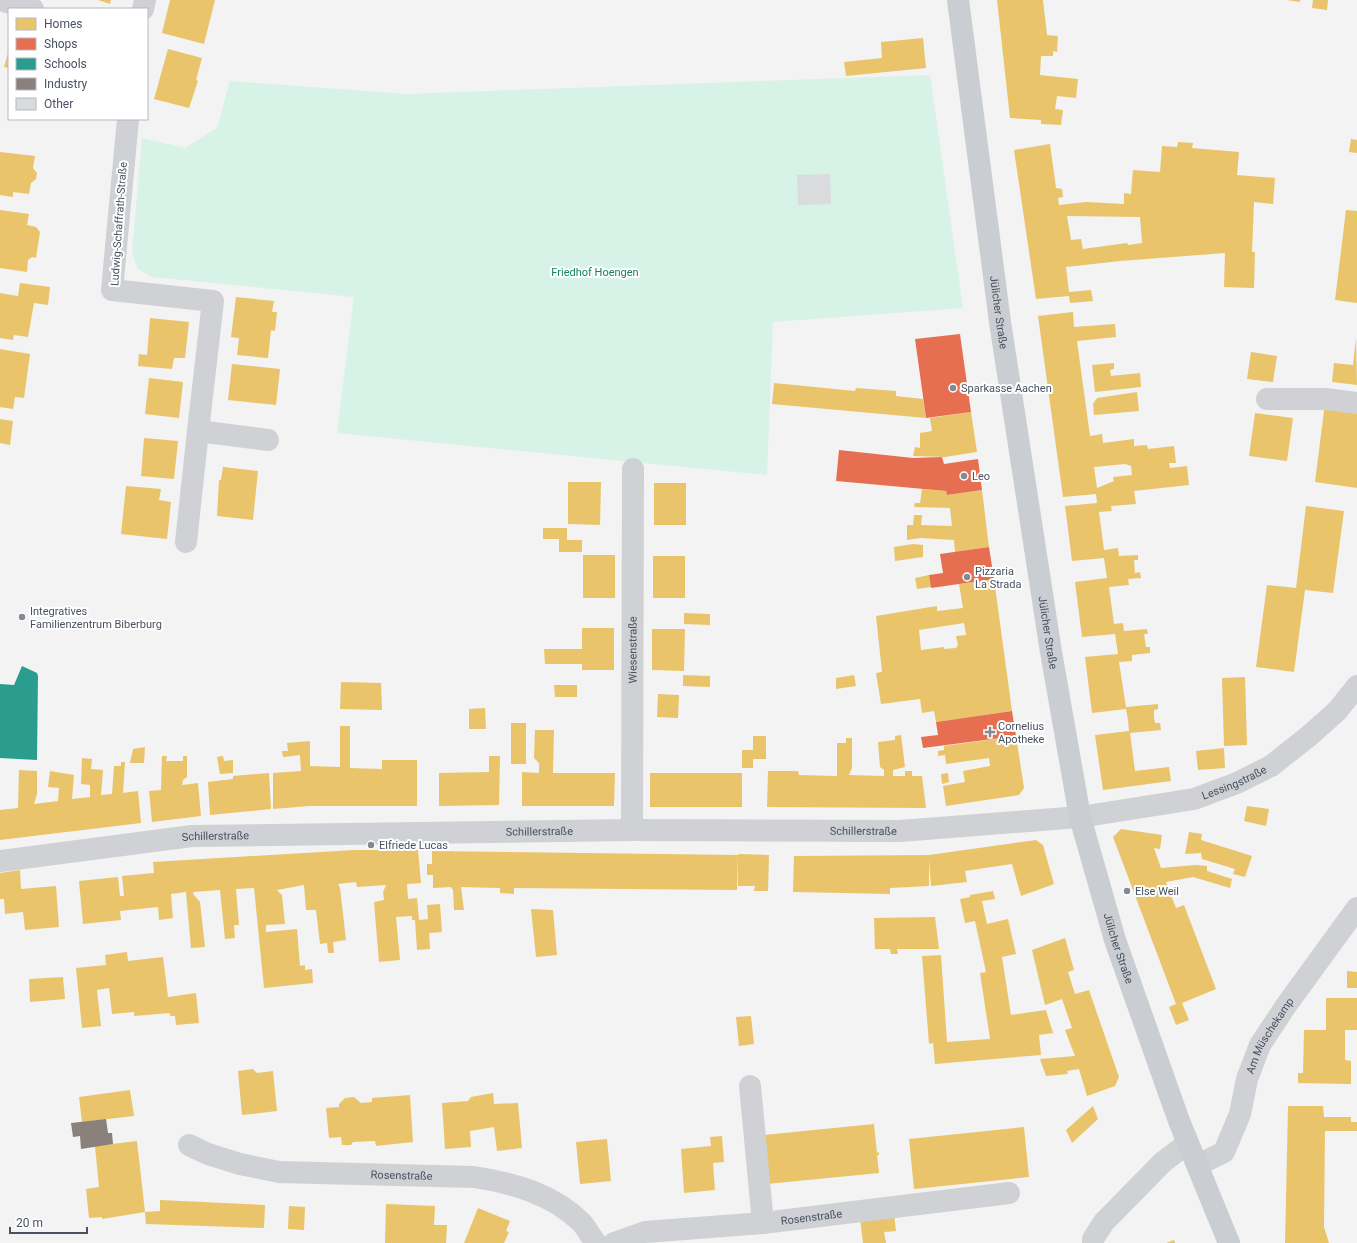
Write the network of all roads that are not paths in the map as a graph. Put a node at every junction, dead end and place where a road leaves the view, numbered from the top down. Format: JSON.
{"nodes":[{"id":1,"x":0,"y":0,"type":"edge"},
{"id":2,"x":958,"y":0,"type":"edge"},
{"id":3,"x":30,"y":8,"type":"edge"},
{"id":4,"x":128,"y":120,"type":"edge"},
{"id":5,"x":1267,"y":399,"type":"dead end"},
{"id":6,"x":1357,"y":403,"type":"edge"},
{"id":7,"x":198,"y":431,"type":"junction"},
{"id":8,"x":268,"y":440,"type":"dead end"},
{"id":9,"x":633,"y":469,"type":"dead end"},
{"id":10,"x":186,"y":542,"type":"dead end"},
{"id":11,"x":1357,"y":686,"type":"edge"},
{"id":12,"x":1080,"y":817,"type":"junction"},
{"id":13,"x":632,"y":830,"type":"junction"},
{"id":14,"x":0,"y":861,"type":"edge"},
{"id":15,"x":1357,"y":908,"type":"edge"},
{"id":16,"x":750,"y":1086,"type":"dead end"},
{"id":17,"x":1188,"y":1143,"type":"junction"},
{"id":18,"x":189,"y":1145,"type":"dead end"},
{"id":19,"x":1198,"y":1165,"type":"junction"},
{"id":20,"x":1009,"y":1193,"type":"dead end"},
{"id":21,"x":763,"y":1223,"type":"junction"},
{"id":22,"x":596,"y":1243,"type":"edge"},
{"id":23,"x":614,"y":1243,"type":"edge"},
{"id":24,"x":1093,"y":1243,"type":"edge"},
{"id":25,"x":1230,"y":1243,"type":"edge"}],
"edges":[{"from":1,"to":3,"type":"street"},
{"from":2,"to":12,"type":"main road","name":"Jülicher Straße"},
{"from":4,"to":7,"type":"street","name":"Ludwig-Schaffrath-Straße"},
{"from":5,"to":6,"type":"street"},
{"from":7,"to":8,"type":"street"},
{"from":7,"to":10,"type":"street","name":"Ludwig-Schaffrath-Straße"},
{"from":9,"to":13,"type":"street","name":"Wiesenstraße"},
{"from":11,"to":12,"type":"street","name":"Lessingstraße"},
{"from":12,"to":13,"type":"street","name":"Schillerstraße"},
{"from":12,"to":17,"type":"main road","name":"Jülicher Straße"},
{"from":13,"to":14,"type":"street","name":"Schillerstraße"},
{"from":15,"to":19,"type":"street","name":"Am Müschekamp"},
{"from":16,"to":21,"type":"street"},
{"from":17,"to":19,"type":"main road","name":"Jülicher Straße"},
{"from":17,"to":24,"type":"street"},
{"from":18,"to":22,"type":"street","name":"Rosenstraße"},
{"from":19,"to":25,"type":"main road","name":"Jülicher Straße"},
{"from":20,"to":21,"type":"street","name":"Rosenstraße"},
{"from":21,"to":23,"type":"street","name":"Rosenstraße"}]}
